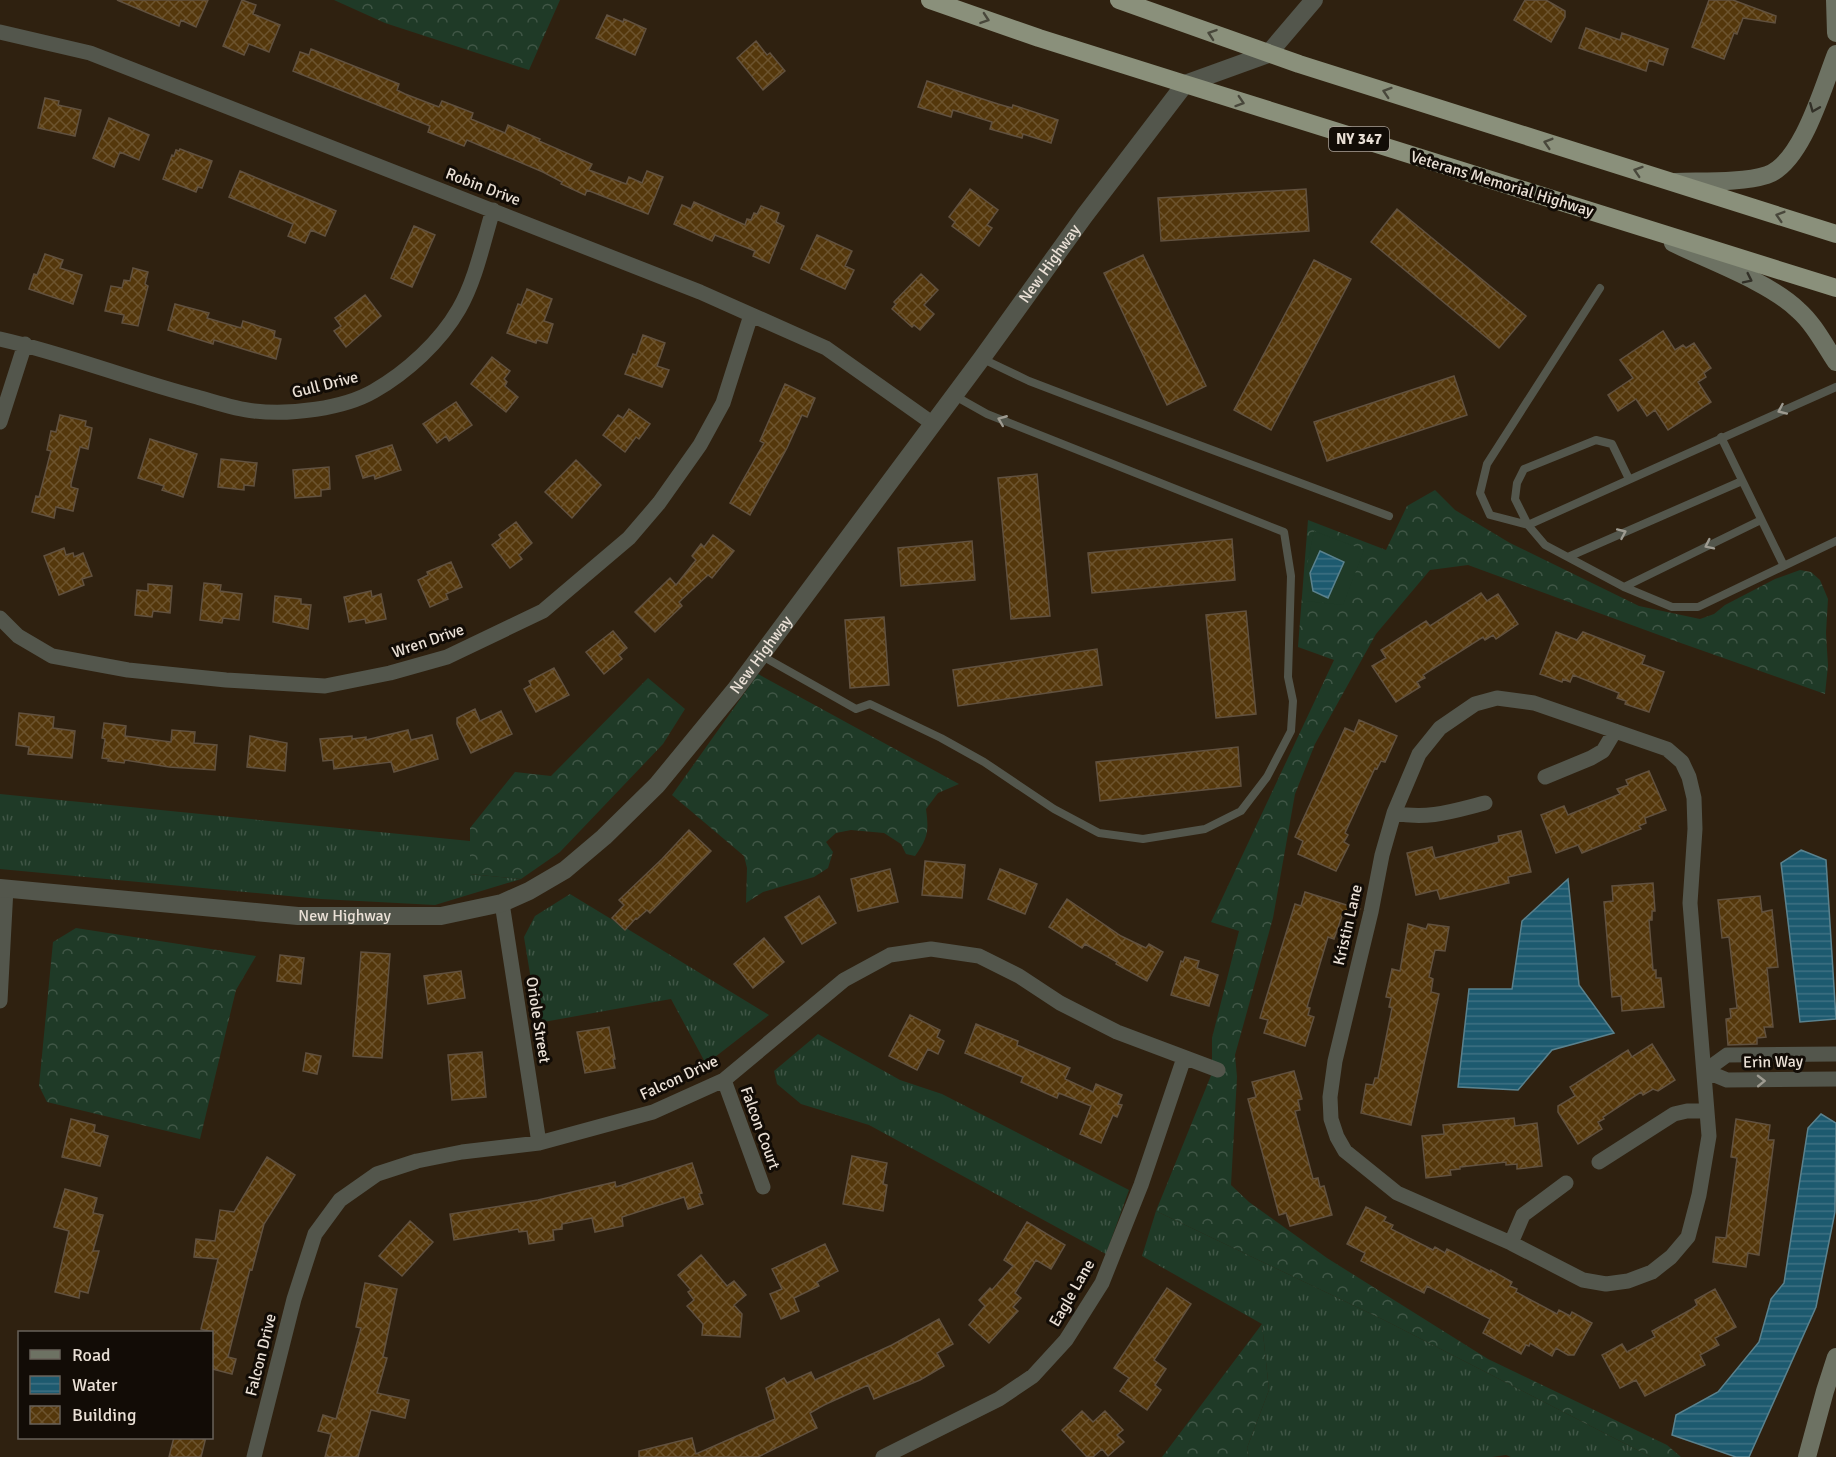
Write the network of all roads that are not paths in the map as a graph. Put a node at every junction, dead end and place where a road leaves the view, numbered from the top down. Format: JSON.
{"nodes":[{"id":1,"x":930,"y":0,"type":"edge"},
{"id":2,"x":1119,"y":0,"type":"edge"},
{"id":3,"x":1314,"y":0,"type":"edge"},
{"id":4,"x":1835,"y":1,"type":"edge"},
{"id":5,"x":0,"y":32,"type":"edge"},
{"id":6,"x":1836,"y":33,"type":"edge"},
{"id":7,"x":1268,"y":54,"type":"junction"},
{"id":8,"x":1836,"y":54,"type":"edge"},
{"id":9,"x":1185,"y":84,"type":"junction"},
{"id":10,"x":1672,"y":182,"type":"junction"},
{"id":11,"x":493,"y":210,"type":"junction"},
{"id":12,"x":1639,"y":227,"type":"junction"},
{"id":13,"x":1836,"y":234,"type":"edge"},
{"id":14,"x":1600,"y":288,"type":"dead end"},
{"id":15,"x":1836,"y":288,"type":"edge"},
{"id":16,"x":751,"y":315,"type":"junction"},
{"id":17,"x":0,"y":339,"type":"edge"},
{"id":18,"x":25,"y":344,"type":"junction"},
{"id":19,"x":982,"y":358,"type":"junction"},
{"id":20,"x":1836,"y":362,"type":"edge"},
{"id":21,"x":1836,"y":387,"type":"edge"},
{"id":22,"x":954,"y":395,"type":"junction"},
{"id":23,"x":0,"y":422,"type":"edge"},
{"id":24,"x":932,"y":423,"type":"junction"},
{"id":25,"x":1721,"y":437,"type":"junction"},
{"id":26,"x":1629,"y":479,"type":"junction"},
{"id":27,"x":1742,"y":481,"type":"junction"},
{"id":28,"x":1389,"y":516,"type":"dead end"},
{"id":29,"x":1761,"y":520,"type":"junction"},
{"id":30,"x":1528,"y":525,"type":"junction"},
{"id":31,"x":1836,"y":541,"type":"edge"},
{"id":32,"x":1568,"y":557,"type":"junction"},
{"id":33,"x":1784,"y":566,"type":"junction"},
{"id":34,"x":1624,"y":587,"type":"junction"},
{"id":35,"x":0,"y":618,"type":"edge"},
{"id":36,"x":760,"y":656,"type":"junction"},
{"id":37,"x":1615,"y":731,"type":"junction"},
{"id":38,"x":1545,"y":777,"type":"dead end"},
{"id":39,"x":1485,"y":803,"type":"dead end"},
{"id":40,"x":1394,"y":813,"type":"junction"},
{"id":41,"x":3,"y":888,"type":"edge"},
{"id":42,"x":502,"y":903,"type":"junction"},
{"id":43,"x":0,"y":1001,"type":"edge"},
{"id":44,"x":1836,"y":1054,"type":"edge"},
{"id":45,"x":1184,"y":1058,"type":"junction"},
{"id":46,"x":1218,"y":1070,"type":"dead end"},
{"id":47,"x":1705,"y":1071,"type":"junction"},
{"id":48,"x":1836,"y":1078,"type":"edge"},
{"id":49,"x":724,"y":1080,"type":"junction"},
{"id":50,"x":1707,"y":1111,"type":"junction"},
{"id":51,"x":539,"y":1143,"type":"junction"},
{"id":52,"x":1599,"y":1162,"type":"dead end"},
{"id":53,"x":1566,"y":1183,"type":"dead end"},
{"id":54,"x":763,"y":1187,"type":"dead end"},
{"id":55,"x":1510,"y":1243,"type":"junction"},
{"id":56,"x":1836,"y":1357,"type":"edge"},
{"id":57,"x":254,"y":1457,"type":"edge"},
{"id":58,"x":884,"y":1457,"type":"edge"},
{"id":59,"x":1807,"y":1457,"type":"edge"}],
"edges":[{"from":1,"to":9,"type":"highway","name":"Veterans Memorial Highway","number":"NY 347","one_way":true},
{"from":7,"to":2,"type":"highway","one_way":true},
{"from":3,"to":7,"type":"street"},
{"from":4,"to":6,"type":"main road"},
{"from":5,"to":11,"type":"street","name":"Robin Drive"},
{"from":7,"to":9,"type":"street"},
{"from":10,"to":7,"type":"highway","one_way":true},
{"from":8,"to":10,"type":"main road","one_way":true},
{"from":9,"to":12,"type":"highway","name":"Veterans Memorial Highway","number":"NY 347","one_way":true},
{"from":9,"to":19,"type":"street","name":"New Highway"},
{"from":13,"to":10,"type":"highway","one_way":true},
{"from":11,"to":16,"type":"street","name":"Robin Drive"},
{"from":11,"to":18,"type":"street","name":"Gull Drive"},
{"from":12,"to":15,"type":"highway","name":"Veterans Memorial Highway","number":"NY 347"},
{"from":12,"to":20,"type":"main road","one_way":true},
{"from":14,"to":30,"type":"lane"},
{"from":16,"to":24,"type":"street","name":"Robin Drive"},
{"from":16,"to":35,"type":"street","name":"Wren Drive"},
{"from":17,"to":18,"type":"street","name":"Gull Drive"},
{"from":18,"to":23,"type":"street"},
{"from":19,"to":22,"type":"street","name":"New Highway"},
{"from":19,"to":28,"type":"lane"},
{"from":21,"to":25,"type":"lane","one_way":true},
{"from":22,"to":24,"type":"street","name":"New Highway"},
{"from":36,"to":22,"type":"lane","one_way":true},
{"from":24,"to":36,"type":"street","name":"New Highway"},
{"from":25,"to":26,"type":"lane"},
{"from":25,"to":27,"type":"lane"},
{"from":26,"to":30,"type":"lane"},
{"from":26,"to":30,"type":"lane"},
{"from":27,"to":29,"type":"lane"},
{"from":32,"to":27,"type":"lane","one_way":true},
{"from":29,"to":33,"type":"lane"},
{"from":29,"to":34,"type":"lane","one_way":true},
{"from":30,"to":32,"type":"lane"},
{"from":31,"to":33,"type":"lane"},
{"from":32,"to":34,"type":"lane"},
{"from":33,"to":34,"type":"lane"},
{"from":36,"to":42,"type":"street","name":"New Highway"},
{"from":37,"to":38,"type":"street"},
{"from":37,"to":40,"type":"street","name":"Kristin Lane"},
{"from":37,"to":47,"type":"street","name":"Kristin Lane"},
{"from":39,"to":40,"type":"street"},
{"from":40,"to":55,"type":"street","name":"Kristin Lane"},
{"from":41,"to":42,"type":"street","name":"New Highway"},
{"from":41,"to":43,"type":"street"},
{"from":42,"to":51,"type":"street","name":"Oriole Street"},
{"from":44,"to":47,"type":"street","name":"Erin Way"},
{"from":45,"to":46,"type":"street","name":"Falcon Drive"},
{"from":45,"to":49,"type":"street","name":"Falcon Drive"},
{"from":45,"to":58,"type":"street","name":"Eagle Lane"},
{"from":47,"to":48,"type":"street","name":"Erin Way","one_way":true},
{"from":47,"to":50,"type":"street","name":"Kristin Lane"},
{"from":49,"to":51,"type":"street","name":"Falcon Drive"},
{"from":49,"to":54,"type":"street","name":"Falcon Court"},
{"from":50,"to":52,"type":"street"},
{"from":50,"to":55,"type":"street","name":"Kristin Lane"},
{"from":51,"to":57,"type":"street","name":"Falcon Drive"},
{"from":53,"to":55,"type":"street"},
{"from":56,"to":59,"type":"main road"}]}
